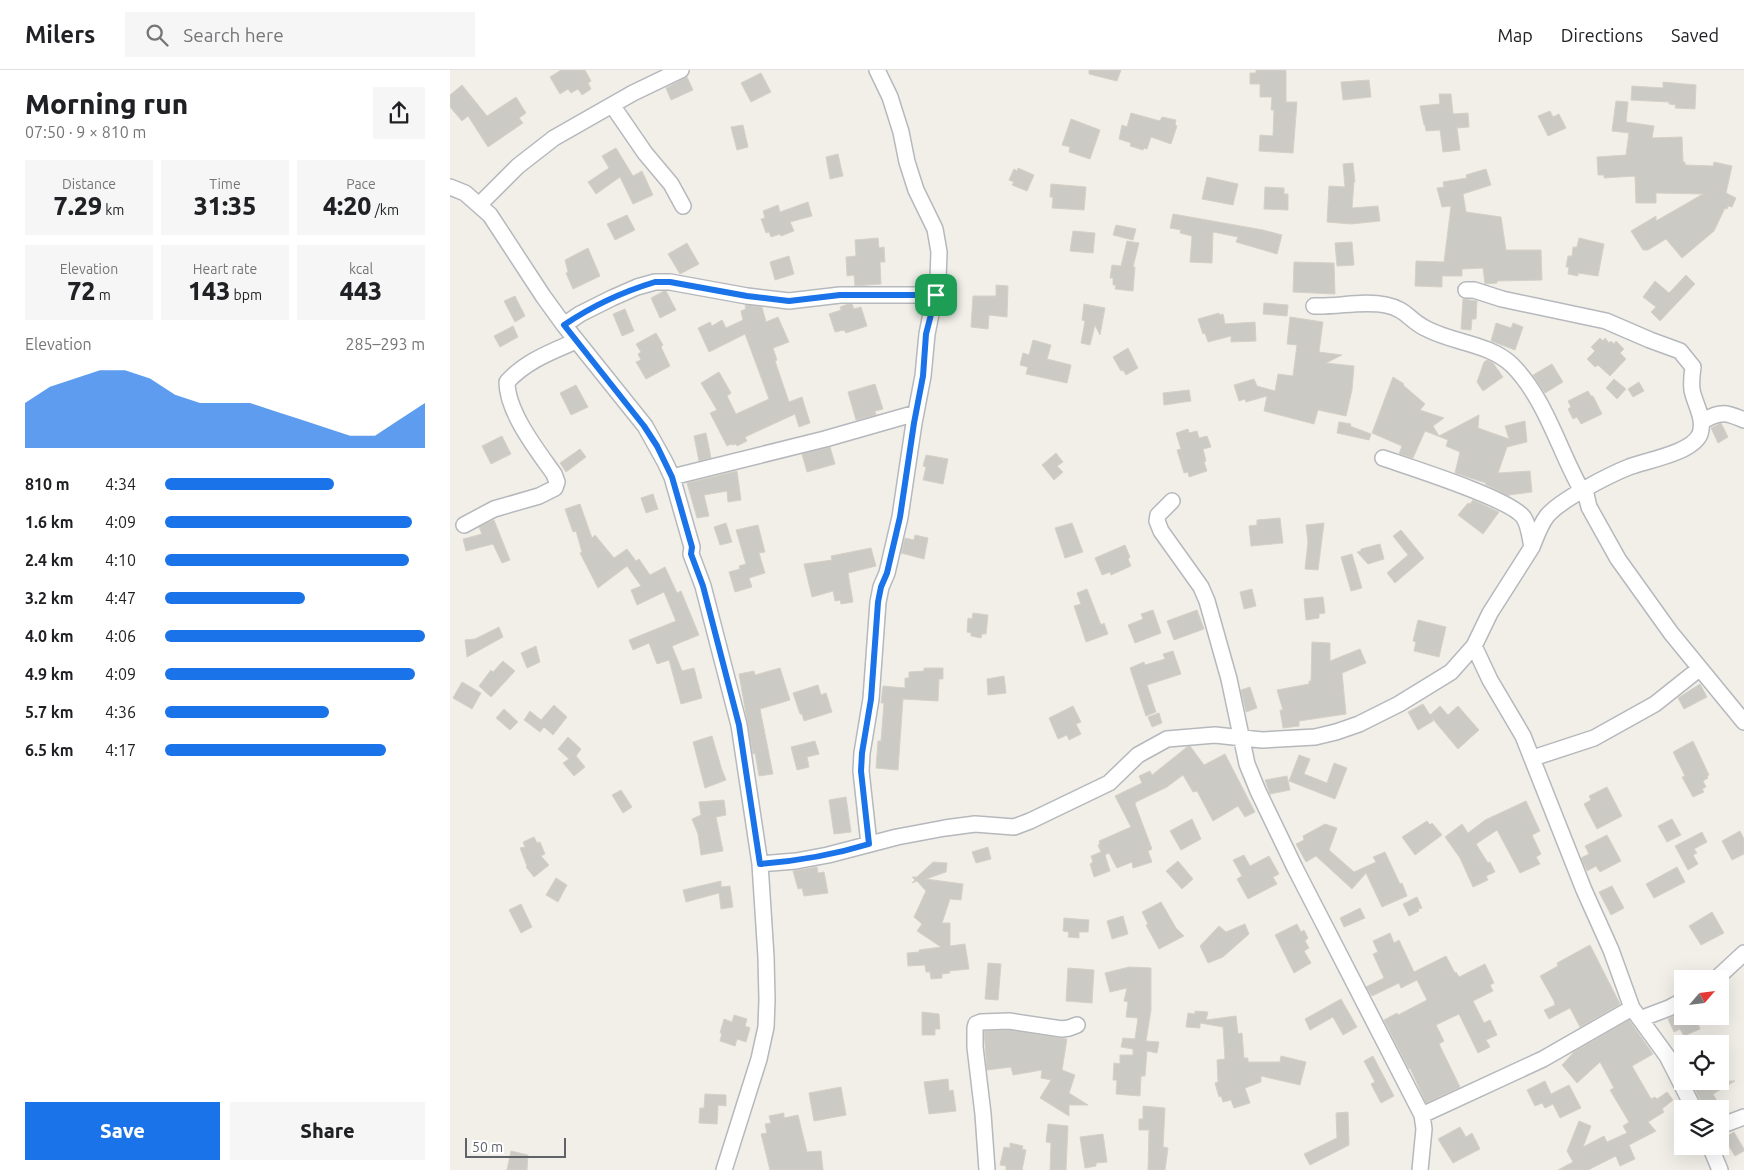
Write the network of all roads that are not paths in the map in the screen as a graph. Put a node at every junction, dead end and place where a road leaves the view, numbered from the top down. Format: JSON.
{"nodes":[{"id":1,"x":681,"y":70,"type":"edge"},
{"id":2,"x":877,"y":70,"type":"edge"},
{"id":3,"x":612,"y":105,"type":"junction"},
{"id":4,"x":450,"y":187,"type":"edge"},
{"id":5,"x":479,"y":205,"type":"junction"},
{"id":6,"x":683,"y":206,"type":"dead end"},
{"id":7,"x":1466,"y":290,"type":"dead end"},
{"id":8,"x":936,"y":295,"type":"junction"},
{"id":9,"x":1314,"y":306,"type":"dead end"},
{"id":10,"x":564,"y":325,"type":"junction"},
{"id":11,"x":576,"y":341,"type":"junction"},
{"id":12,"x":916,"y":413,"type":"junction"},
{"id":13,"x":1744,"y":420,"type":"edge"},
{"id":14,"x":1703,"y":421,"type":"junction"},
{"id":15,"x":1383,"y":458,"type":"dead end"},
{"id":16,"x":672,"y":477,"type":"junction"},
{"id":17,"x":1584,"y":491,"type":"junction"},
{"id":18,"x":1172,"y":500,"type":"dead end"},
{"id":19,"x":464,"y":525,"type":"dead end"},
{"id":20,"x":1532,"y":547,"type":"junction"},
{"id":21,"x":1474,"y":646,"type":"junction"},
{"id":22,"x":1699,"y":669,"type":"junction"},
{"id":23,"x":1744,"y":722,"type":"edge"},
{"id":24,"x":1243,"y":739,"type":"junction"},
{"id":25,"x":1533,"y":758,"type":"junction"},
{"id":26,"x":869,"y":844,"type":"junction"},
{"id":27,"x":760,"y":864,"type":"junction"},
{"id":28,"x":1744,"y":953,"type":"edge"},
{"id":29,"x":1726,"y":970,"type":"edge"},
{"id":30,"x":1674,"y":1005,"type":"edge"},
{"id":31,"x":1636,"y":1014,"type":"junction"},
{"id":32,"x":1077,"y":1025,"type":"dead end"},
{"id":33,"x":1689,"y":1100,"type":"edge"},
{"id":34,"x":1422,"y":1115,"type":"junction"},
{"id":35,"x":1744,"y":1117,"type":"edge"},
{"id":36,"x":1729,"y":1123,"type":"edge"},
{"id":37,"x":1714,"y":1155,"type":"edge"},
{"id":38,"x":724,"y":1170,"type":"edge"},
{"id":39,"x":987,"y":1170,"type":"edge"},
{"id":40,"x":1420,"y":1170,"type":"edge"},
{"id":41,"x":1720,"y":1170,"type":"edge"}],
"edges":[{"from":1,"to":3,"type":"street"},
{"from":2,"to":8,"type":"street"},
{"from":3,"to":5,"type":"street"},
{"from":3,"to":6,"type":"street"},
{"from":4,"to":5,"type":"street"},
{"from":5,"to":10,"type":"street"},
{"from":7,"to":14,"type":"street"},
{"from":8,"to":10,"type":"street"},
{"from":8,"to":12,"type":"street"},
{"from":9,"to":17,"type":"street"},
{"from":10,"to":11,"type":"street"},
{"from":11,"to":16,"type":"street"},
{"from":11,"to":19,"type":"street"},
{"from":12,"to":16,"type":"street"},
{"from":12,"to":26,"type":"street"},
{"from":13,"to":14,"type":"street"},
{"from":14,"to":17,"type":"street"},
{"from":15,"to":20,"type":"street"},
{"from":16,"to":27,"type":"street"},
{"from":17,"to":20,"type":"street"},
{"from":17,"to":22,"type":"street"},
{"from":18,"to":24,"type":"street"},
{"from":20,"to":21,"type":"street"},
{"from":21,"to":24,"type":"street"},
{"from":21,"to":25,"type":"street"},
{"from":22,"to":23,"type":"street"},
{"from":22,"to":25,"type":"street"},
{"from":24,"to":26,"type":"street"},
{"from":24,"to":34,"type":"street"},
{"from":25,"to":31,"type":"street"},
{"from":26,"to":27,"type":"street"},
{"from":27,"to":38,"type":"street"},
{"from":28,"to":29,"type":"street"},
{"from":30,"to":31,"type":"street"},
{"from":31,"to":33,"type":"street"},
{"from":31,"to":34,"type":"street"},
{"from":32,"to":39,"type":"street"},
{"from":34,"to":40,"type":"street"},
{"from":35,"to":36,"type":"street"},
{"from":37,"to":41,"type":"street"}]}
